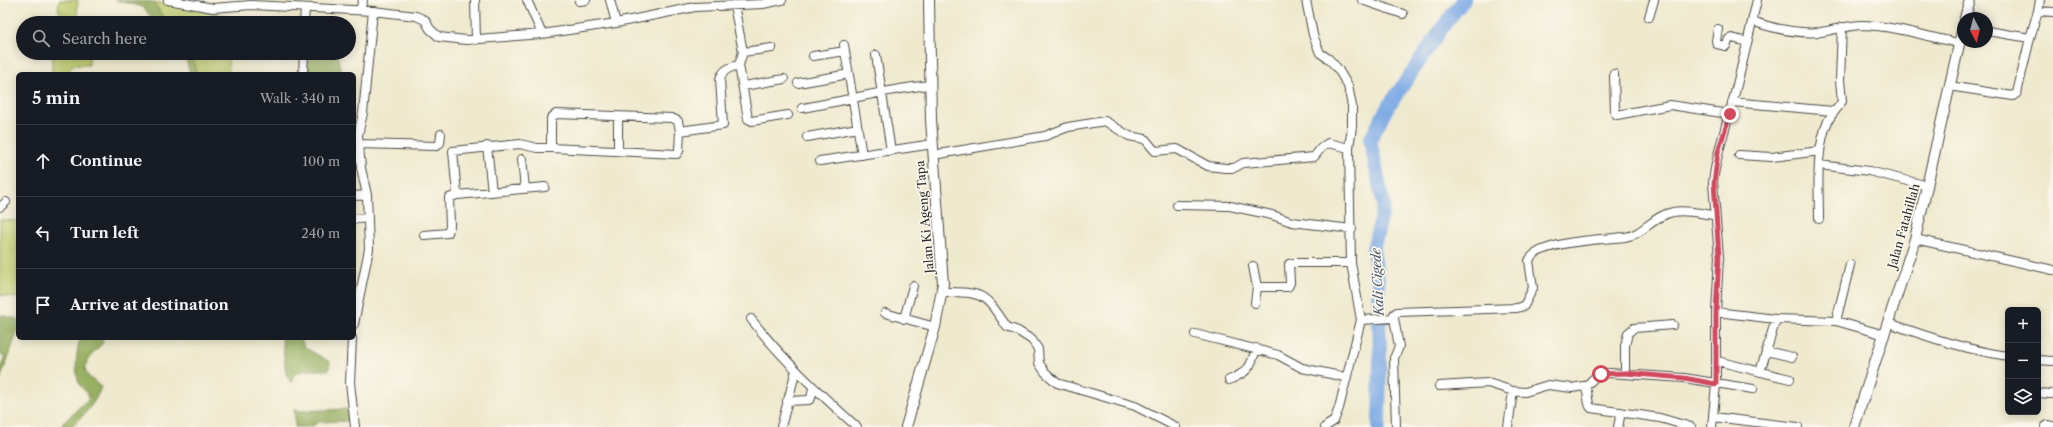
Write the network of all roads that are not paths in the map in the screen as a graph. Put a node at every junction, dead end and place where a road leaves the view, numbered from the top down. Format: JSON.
{"nodes":[{"id":1,"x":168,"y":0,"type":"edge"},
{"id":2,"x":362,"y":0,"type":"edge"},
{"id":3,"x":475,"y":0,"type":"edge"},
{"id":4,"x":527,"y":0,"type":"edge"},
{"id":5,"x":610,"y":0,"type":"edge"},
{"id":6,"x":782,"y":0,"type":"edge"},
{"id":7,"x":929,"y":0,"type":"edge"},
{"id":8,"x":1306,"y":0,"type":"edge"},
{"id":9,"x":1362,"y":0,"type":"edge"},
{"id":10,"x":1654,"y":0,"type":"edge"},
{"id":11,"x":1756,"y":0,"type":"edge"},
{"id":12,"x":1970,"y":0,"type":"edge"},
{"id":13,"x":2040,"y":0,"type":"edge"},
{"id":14,"x":244,"y":3,"type":"edge"},
{"id":15,"x":292,"y":4,"type":"edge"},
{"id":16,"x":734,"y":5,"type":"junction"},
{"id":17,"x":305,"y":8,"type":"junction"},
{"id":18,"x":360,"y":10,"type":"junction"},
{"id":19,"x":373,"y":11,"type":"junction"},
{"id":20,"x":2038,"y":11,"type":"junction"},
{"id":21,"x":1967,"y":12,"type":"edge"},
{"id":22,"x":2053,"y":12,"type":"edge"},
{"id":23,"x":1403,"y":14,"type":"dead end"},
{"id":24,"x":304,"y":16,"type":"edge"},
{"id":25,"x":1649,"y":17,"type":"dead end"},
{"id":26,"x":1752,"y":21,"type":"junction"},
{"id":27,"x":616,"y":23,"type":"junction"},
{"id":28,"x":1842,"y":27,"type":"junction"},
{"id":29,"x":1718,"y":28,"type":"dead end"},
{"id":30,"x":1993,"y":33,"type":"edge"},
{"id":31,"x":542,"y":34,"type":"junction"},
{"id":32,"x":2030,"y":38,"type":"junction"},
{"id":33,"x":476,"y":40,"type":"junction"},
{"id":34,"x":1747,"y":42,"type":"junction"},
{"id":35,"x":1957,"y":43,"type":"edge"},
{"id":36,"x":772,"y":48,"type":"dead end"},
{"id":37,"x":1958,"y":48,"type":"edge"},
{"id":38,"x":742,"y":52,"type":"junction"},
{"id":39,"x":876,"y":55,"type":"dead end"},
{"id":40,"x":813,"y":56,"type":"dead end"},
{"id":41,"x":304,"y":60,"type":"edge"},
{"id":42,"x":739,"y":65,"type":"junction"},
{"id":43,"x":303,"y":72,"type":"edge"},
{"id":44,"x":849,"y":74,"type":"junction"},
{"id":45,"x":1614,"y":74,"type":"dead end"},
{"id":46,"x":784,"y":79,"type":"dead end"},
{"id":47,"x":798,"y":83,"type":"dead end"},
{"id":48,"x":930,"y":85,"type":"junction"},
{"id":49,"x":744,"y":86,"type":"junction"},
{"id":50,"x":1949,"y":86,"type":"junction"},
{"id":51,"x":882,"y":92,"type":"junction"},
{"id":52,"x":853,"y":99,"type":"junction"},
{"id":53,"x":1732,"y":102,"type":"junction"},
{"id":54,"x":802,"y":108,"type":"dead end"},
{"id":55,"x":1833,"y":111,"type":"junction"},
{"id":56,"x":1730,"y":114,"type":"junction"},
{"id":57,"x":788,"y":115,"type":"dead end"},
{"id":58,"x":618,"y":117,"type":"junction"},
{"id":59,"x":858,"y":128,"type":"junction"},
{"id":60,"x":680,"y":131,"type":"junction"},
{"id":61,"x":441,"y":134,"type":"dead end"},
{"id":62,"x":807,"y":137,"type":"dead end"},
{"id":63,"x":358,"y":144,"type":"junction"},
{"id":64,"x":933,"y":144,"type":"junction"},
{"id":65,"x":487,"y":146,"type":"junction"},
{"id":66,"x":551,"y":148,"type":"junction"},
{"id":67,"x":1349,"y":148,"type":"junction"},
{"id":68,"x":618,"y":150,"type":"junction"},
{"id":69,"x":891,"y":151,"type":"junction"},
{"id":70,"x":1820,"y":151,"type":"junction"},
{"id":71,"x":862,"y":155,"type":"junction"},
{"id":72,"x":933,"y":155,"type":"junction"},
{"id":73,"x":1740,"y":155,"type":"dead end"},
{"id":74,"x":522,"y":159,"type":"dead end"},
{"id":75,"x":820,"y":161,"type":"dead end"},
{"id":76,"x":1819,"y":165,"type":"junction"},
{"id":77,"x":1928,"y":186,"type":"junction"},
{"id":78,"x":545,"y":187,"type":"dead end"},
{"id":79,"x":525,"y":189,"type":"junction"},
{"id":80,"x":492,"y":192,"type":"junction"},
{"id":81,"x":366,"y":195,"type":"junction"},
{"id":82,"x":457,"y":195,"type":"junction"},
{"id":83,"x":356,"y":196,"type":"edge"},
{"id":84,"x":1178,"y":205,"type":"dead end"},
{"id":85,"x":1715,"y":216,"type":"junction"},
{"id":86,"x":368,"y":218,"type":"junction"},
{"id":87,"x":356,"y":219,"type":"edge"},
{"id":88,"x":1819,"y":219,"type":"dead end"},
{"id":89,"x":1352,"y":229,"type":"junction"},
{"id":90,"x":424,"y":235,"type":"dead end"},
{"id":91,"x":1915,"y":239,"type":"junction"},
{"id":92,"x":1351,"y":263,"type":"junction"},
{"id":93,"x":1850,"y":265,"type":"dead end"},
{"id":94,"x":1254,"y":266,"type":"dead end"},
{"id":95,"x":2053,"y":270,"type":"edge"},
{"id":96,"x":913,"y":286,"type":"dead end"},
{"id":97,"x":1257,"y":287,"type":"junction"},
{"id":98,"x":942,"y":292,"type":"junction"},
{"id":99,"x":1254,"y":303,"type":"dead end"},
{"id":100,"x":1716,"y":312,"type":"junction"},
{"id":101,"x":885,"y":313,"type":"dead end"},
{"id":102,"x":356,"y":314,"type":"edge"},
{"id":103,"x":1390,"y":318,"type":"junction"},
{"id":104,"x":751,"y":319,"type":"dead end"},
{"id":105,"x":904,"y":319,"type":"junction"},
{"id":106,"x":1363,"y":319,"type":"junction"},
{"id":107,"x":1776,"y":319,"type":"junction"},
{"id":108,"x":1836,"y":321,"type":"junction"},
{"id":109,"x":1889,"y":324,"type":"junction"},
{"id":110,"x":1673,"y":325,"type":"dead end"},
{"id":111,"x":935,"y":327,"type":"junction"},
{"id":112,"x":1195,"y":334,"type":"dead end"},
{"id":113,"x":1885,"y":335,"type":"junction"},
{"id":114,"x":352,"y":340,"type":"edge"},
{"id":115,"x":1256,"y":348,"type":"junction"},
{"id":116,"x":1766,"y":351,"type":"junction"},
{"id":117,"x":2005,"y":356,"type":"edge"},
{"id":118,"x":1792,"y":357,"type":"dead end"},
{"id":119,"x":2041,"y":360,"type":"edge"},
{"id":120,"x":1717,"y":361,"type":"junction"},
{"id":121,"x":2053,"y":361,"type":"edge"},
{"id":122,"x":796,"y":370,"type":"junction"},
{"id":123,"x":1760,"y":372,"type":"junction"},
{"id":124,"x":1625,"y":373,"type":"junction"},
{"id":125,"x":1345,"y":376,"type":"junction"},
{"id":126,"x":1790,"y":379,"type":"dead end"},
{"id":127,"x":1229,"y":380,"type":"dead end"},
{"id":128,"x":1716,"y":384,"type":"junction"},
{"id":129,"x":1439,"y":386,"type":"dead end"},
{"id":130,"x":1585,"y":387,"type":"junction"},
{"id":131,"x":813,"y":388,"type":"junction"},
{"id":132,"x":1753,"y":389,"type":"dead end"},
{"id":133,"x":1512,"y":391,"type":"junction"},
{"id":134,"x":2041,"y":393,"type":"edge"},
{"id":135,"x":2051,"y":394,"type":"dead end"},
{"id":136,"x":787,"y":401,"type":"junction"},
{"id":137,"x":1621,"y":412,"type":"junction"},
{"id":138,"x":1713,"y":417,"type":"junction"},
{"id":139,"x":2053,"y":426,"type":"edge"},
{"id":140,"x":355,"y":427,"type":"edge"},
{"id":141,"x":781,"y":427,"type":"edge"},
{"id":142,"x":857,"y":427,"type":"edge"},
{"id":143,"x":906,"y":427,"type":"edge"},
{"id":144,"x":1176,"y":427,"type":"edge"},
{"id":145,"x":1324,"y":427,"type":"edge"},
{"id":146,"x":1396,"y":427,"type":"edge"},
{"id":147,"x":1508,"y":427,"type":"edge"},
{"id":148,"x":1618,"y":427,"type":"edge"},
{"id":149,"x":1691,"y":427,"type":"edge"},
{"id":150,"x":1712,"y":427,"type":"edge"},
{"id":151,"x":1798,"y":427,"type":"edge"},
{"id":152,"x":1854,"y":427,"type":"edge"},
{"id":153,"x":2045,"y":427,"type":"edge"}],
"edges":[{"from":1,"to":14,"type":"street"},
{"from":2,"to":18,"type":"street"},
{"from":3,"to":33,"type":"street"},
{"from":4,"to":31,"type":"street"},
{"from":5,"to":27,"type":"street"},
{"from":6,"to":16,"type":"street"},
{"from":7,"to":48,"type":"street","name":"Jalan Ki Ageng Tapa"},
{"from":8,"to":67,"type":"street"},
{"from":9,"to":23,"type":"street"},
{"from":10,"to":25,"type":"street"},
{"from":11,"to":26,"type":"street"},
{"from":12,"to":21,"type":"street"},
{"from":13,"to":20,"type":"street"},
{"from":14,"to":15,"type":"street"},
{"from":15,"to":17,"type":"street"},
{"from":16,"to":27,"type":"street"},
{"from":16,"to":38,"type":"street"},
{"from":17,"to":18,"type":"street"},
{"from":17,"to":24,"type":"street"},
{"from":18,"to":19,"type":"street"},
{"from":19,"to":33,"type":"street"},
{"from":19,"to":63,"type":"street"},
{"from":20,"to":22,"type":"street"},
{"from":20,"to":32,"type":"street"},
{"from":26,"to":28,"type":"street"},
{"from":26,"to":34,"type":"street"},
{"from":27,"to":31,"type":"street"},
{"from":28,"to":35,"type":"street"},
{"from":28,"to":55,"type":"street"},
{"from":29,"to":34,"type":"street"},
{"from":30,"to":32,"type":"street"},
{"from":31,"to":33,"type":"street"},
{"from":32,"to":50,"type":"street"},
{"from":34,"to":53,"type":"street"},
{"from":36,"to":38,"type":"street"},
{"from":37,"to":50,"type":"street","name":"Jalan Fatahillah"},
{"from":38,"to":42,"type":"street"},
{"from":39,"to":51,"type":"street"},
{"from":40,"to":44,"type":"street"},
{"from":41,"to":43,"type":"street"},
{"from":42,"to":49,"type":"street"},
{"from":42,"to":60,"type":"street"},
{"from":44,"to":47,"type":"street"},
{"from":44,"to":52,"type":"street"},
{"from":45,"to":56,"type":"street"},
{"from":46,"to":49,"type":"street"},
{"from":48,"to":51,"type":"street"},
{"from":48,"to":64,"type":"street","name":"Jalan Ki Ageng Tapa"},
{"from":49,"to":57,"type":"street"},
{"from":50,"to":77,"type":"street","name":"Jalan Fatahillah"},
{"from":51,"to":52,"type":"street"},
{"from":51,"to":69,"type":"street"},
{"from":52,"to":54,"type":"street"},
{"from":52,"to":59,"type":"street"},
{"from":53,"to":55,"type":"street"},
{"from":53,"to":56,"type":"street"},
{"from":55,"to":70,"type":"street"},
{"from":56,"to":85,"type":"street"},
{"from":58,"to":60,"type":"street"},
{"from":58,"to":66,"type":"street"},
{"from":58,"to":68,"type":"street"},
{"from":59,"to":62,"type":"street"},
{"from":59,"to":71,"type":"street"},
{"from":60,"to":68,"type":"street"},
{"from":61,"to":63,"type":"street"},
{"from":63,"to":81,"type":"street"},
{"from":64,"to":69,"type":"street"},
{"from":64,"to":72,"type":"street","name":"Jalan Ki Ageng Tapa"},
{"from":65,"to":66,"type":"street"},
{"from":65,"to":80,"type":"street"},
{"from":65,"to":82,"type":"street"},
{"from":66,"to":68,"type":"street"},
{"from":67,"to":72,"type":"street"},
{"from":67,"to":89,"type":"street"},
{"from":69,"to":71,"type":"street"},
{"from":70,"to":73,"type":"street"},
{"from":70,"to":76,"type":"street"},
{"from":71,"to":75,"type":"street"},
{"from":72,"to":98,"type":"street","name":"Jalan Ki Ageng Tapa"},
{"from":74,"to":79,"type":"street"},
{"from":76,"to":77,"type":"street"},
{"from":76,"to":88,"type":"street"},
{"from":77,"to":91,"type":"street","name":"Jalan Fatahillah"},
{"from":78,"to":79,"type":"street"},
{"from":79,"to":80,"type":"street"},
{"from":80,"to":82,"type":"street"},
{"from":81,"to":83,"type":"street"},
{"from":81,"to":86,"type":"street"},
{"from":82,"to":90,"type":"street"},
{"from":84,"to":89,"type":"street"},
{"from":85,"to":100,"type":"street"},
{"from":85,"to":103,"type":"street"},
{"from":86,"to":87,"type":"street"},
{"from":86,"to":102,"type":"street"},
{"from":89,"to":92,"type":"street"},
{"from":91,"to":95,"type":"street"},
{"from":91,"to":109,"type":"street","name":"Jalan Fatahillah"},
{"from":92,"to":97,"type":"street"},
{"from":92,"to":106,"type":"street"},
{"from":93,"to":108,"type":"street"},
{"from":94,"to":97,"type":"street"},
{"from":96,"to":105,"type":"street"},
{"from":97,"to":99,"type":"street"},
{"from":98,"to":111,"type":"street","name":"Jalan Ki Ageng Tapa"},
{"from":98,"to":144,"type":"street"},
{"from":100,"to":107,"type":"street"},
{"from":100,"to":120,"type":"street"},
{"from":101,"to":105,"type":"street"},
{"from":103,"to":106,"type":"street"},
{"from":103,"to":146,"type":"street"},
{"from":104,"to":122,"type":"street"},
{"from":105,"to":111,"type":"street"},
{"from":106,"to":125,"type":"street"},
{"from":107,"to":108,"type":"street"},
{"from":107,"to":116,"type":"street"},
{"from":108,"to":113,"type":"street"},
{"from":109,"to":113,"type":"street","name":"Jalan Fatahillah"},
{"from":109,"to":117,"type":"street"},
{"from":110,"to":124,"type":"street"},
{"from":111,"to":143,"type":"street","name":"Jalan Ki Ageng Tapa"},
{"from":112,"to":115,"type":"street"},
{"from":113,"to":152,"type":"street","name":"Jalan Fatahillah"},
{"from":114,"to":140,"type":"street"},
{"from":115,"to":125,"type":"street"},
{"from":115,"to":127,"type":"street"},
{"from":116,"to":118,"type":"street"},
{"from":116,"to":123,"type":"street"},
{"from":119,"to":121,"type":"street"},
{"from":120,"to":123,"type":"street"},
{"from":120,"to":128,"type":"street"},
{"from":122,"to":131,"type":"street"},
{"from":122,"to":136,"type":"street"},
{"from":123,"to":126,"type":"street"},
{"from":124,"to":128,"type":"street"},
{"from":124,"to":130,"type":"street"},
{"from":125,"to":145,"type":"street"},
{"from":128,"to":132,"type":"street"},
{"from":128,"to":138,"type":"street"},
{"from":129,"to":133,"type":"street"},
{"from":130,"to":133,"type":"street"},
{"from":130,"to":137,"type":"street"},
{"from":131,"to":136,"type":"street"},
{"from":131,"to":142,"type":"street"},
{"from":133,"to":147,"type":"street"},
{"from":134,"to":135,"type":"street"},
{"from":136,"to":141,"type":"street"},
{"from":137,"to":148,"type":"street"},
{"from":137,"to":149,"type":"street"},
{"from":138,"to":150,"type":"street"},
{"from":138,"to":151,"type":"street"},
{"from":139,"to":153,"type":"street"}]}
